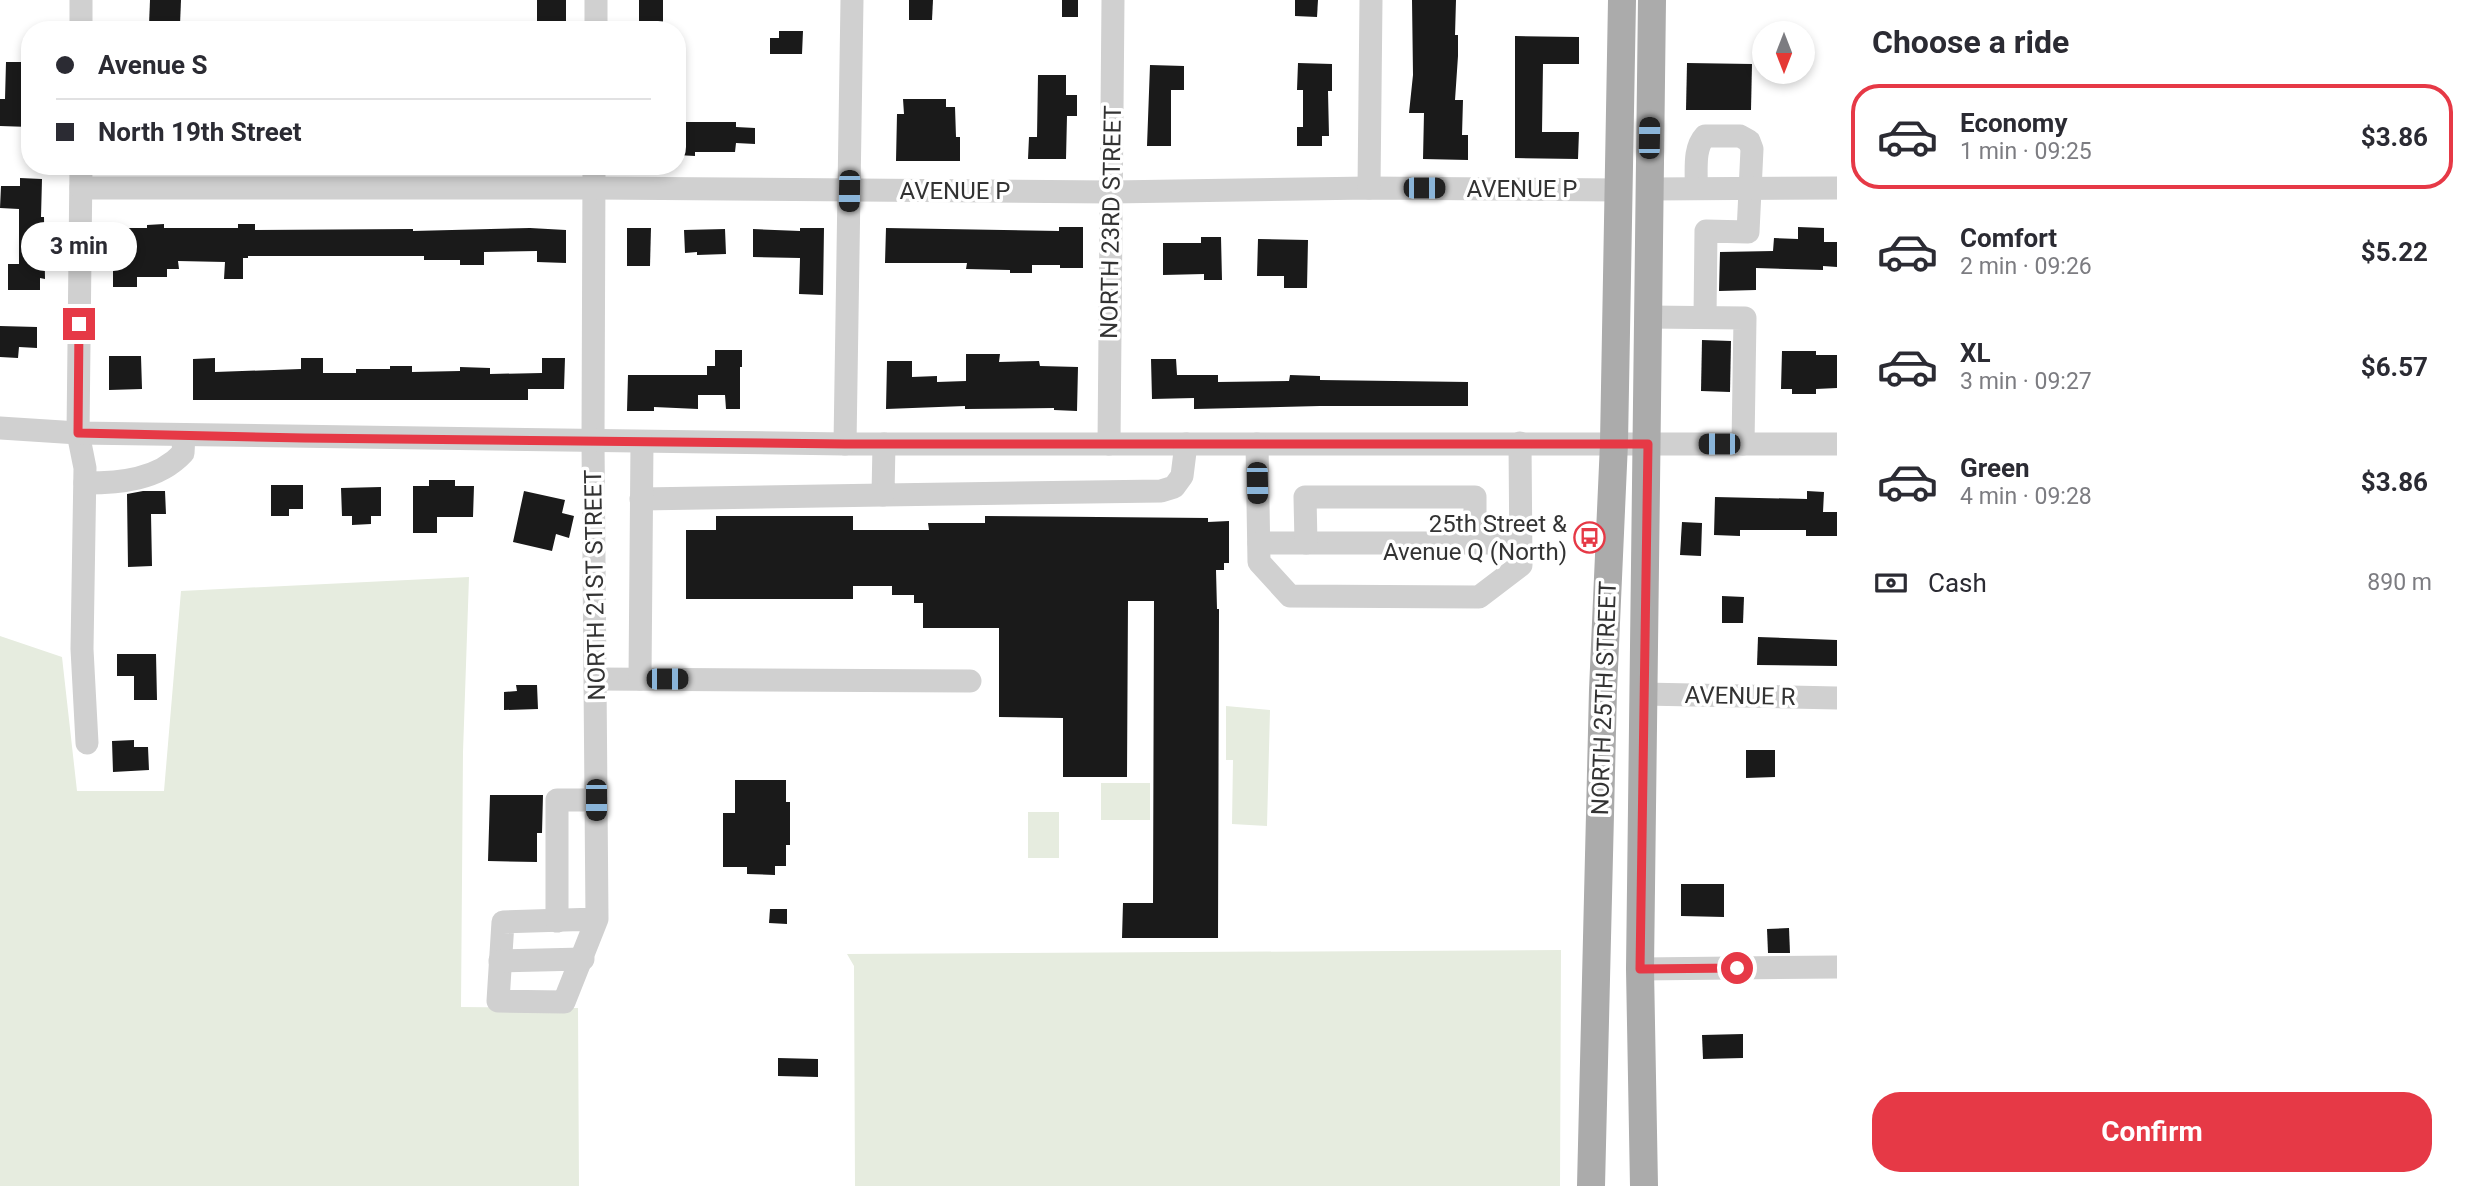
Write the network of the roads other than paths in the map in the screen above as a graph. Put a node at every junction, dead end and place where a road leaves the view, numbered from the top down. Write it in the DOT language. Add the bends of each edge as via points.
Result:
graph roads {
  1 [pos="81,0"];
  2 [pos="596,0"];
  3 [pos="852,0"];
  4 [pos="1113,0"];
  5 [pos="1371,0"];
  6 [pos="1622,0"];
  7 [pos="1637,0"];
  8 [pos="1652,0"];
  9 [pos="81,21"];
  10 [pos="596,21"];
  11 [pos="1649,138"];
  12 [pos="81,177"];
  13 [pos="594,177"];
  14 [pos="1369,188"];
  15 [pos="1696,188"];
  16 [pos="1750,188"];
  17 [pos="1837,188"];
  18 [pos="1648,189"];
  19 [pos="1619,190"];
  20 [pos="849,191"];
  21 [pos="1111,191"];
  22 [pos="1648,317"];
  23 [pos="1705,317"];
  24 [pos="0,428"];
  25 [pos="78,433"];
  26 [pos="184,435"];
  27 [pos="593,441"];
  28 [pos="642,442"];
  29 [pos="1520,443"];
  30 [pos="1614,443"];
  31 [pos="845,444"];
  32 [pos="884,444"];
  33 [pos="1109,444"];
  34 [pos="1186,444"];
  35 [pos="1257,444"];
  36 [pos="1648,444"];
  37 [pos="1743,444"];
  38 [pos="1837,444"];
  39 [pos="85,483"];
  40 [pos="883,495"];
  41 [pos="641,499"];
  42 [pos="1259,543"];
  43 [pos="1306,543"];
  44 [pos="1475,543"];
  45 [pos="1520,543"];
  46 [pos="596,679"];
  47 [pos="640,679"];
  48 [pos="970,681"];
  49 [pos="1643,694"];
  50 [pos="1837,698"];
  51 [pos="87,743"];
  52 [pos="596,800"];
  53 [pos="597,919"];
  54 [pos="557,921"];
  55 [pos="583,959"];
  56 [pos="500,961"];
  57 [pos="1837,968"];
  58 [pos="1640,969"];
  59 [pos="1592,1148"];
  60 [pos="1591,1186"];
  61 [pos="1612,1186"];
  62 [pos="1644,1186"];
  1 -- 9 [label="street"];
  2 -- 10 [label="street"];
  3 -- 20 [label="street"];
  4 -- 21 [label="street, NORTH 23RD STREET"];
  5 -- 14 [label="street"];
  6 -- 19 [label="main road, NORTH 25TH STREET"];
  7 -- 11 [label="main road" via="1636,113"];
  8 -- 11 [label="main road, NORTH 25TH STREET"];
  11 -- 18 [label="main road, NORTH 25TH STREET"];
  12 -- 13 [label="street, AVENUE P"];
  12 -- 25 [label="street"];
  13 -- 20 [label="street, AVENUE P"];
  13 -- 27 [label="street, NORTH 21ST STREET"];
  14 -- 19 [label="street, AVENUE P"];
  14 -- 21 [label="street, AVENUE P"];
  15 -- 16 [label="street"];
  15 -- 16 [label="street" via="1700,141 1705,136 1740,136 1752,149"];
  15 -- 18 [label="street"];
  16 -- 17 [label="street"];
  16 -- 23 [label="street" via="1748,232 1706,231"];
  18 -- 22 [label="main road, NORTH 25TH STREET"];
  19 -- 30 [label="main road, NORTH 25TH STREET"];
  20 -- 21 [label="street, AVENUE P"];
  20 -- 31 [label="street"];
  21 -- 33 [label="street, NORTH 23RD STREET"];
  22 -- 23 [label="street"];
  22 -- 36 [label="main road, NORTH 25TH STREET"];
  23 -- 37 [label="street" via="1745,318"];
  24 -- 25 [label="street"];
  25 -- 26 [label="street"];
  25 -- 39 [label="street"];
  26 -- 27 [label="street"];
  26 -- 39 [label="street" via="183,453 171,466 141,477"];
  27 -- 28 [label="street"];
  27 -- 46 [label="street, NORTH 21ST STREET"];
  28 -- 31 [label="street"];
  28 -- 41 [label="street"];
  29 -- 30 [label="street"];
  29 -- 35 [label="street"];
  29 -- 45 [label="street"];
  30 -- 36 [label="street"];
  30 -- 59 [label="main road, NORTH 25TH STREET"];
  31 -- 32 [label="street"];
  32 -- 33 [label="street"];
  32 -- 40 [label="street"];
  33 -- 34 [label="street"];
  34 -- 35 [label="street"];
  34 -- 40 [label="street" via="1182,476 1174,488 1161,491"];
  35 -- 42 [label="street"];
  36 -- 37 [label="street"];
  36 -- 49 [label="main road, NORTH 25TH STREET"];
  37 -- 38 [label="street"];
  39 -- 51 [label="street" via="82,649"];
  40 -- 41 [label="street"];
  41 -- 47 [label="street"];
  42 -- 43 [label="street"];
  42 -- 45 [label="street" via="1259,562 1290,596 1479,597 1521,565"];
  43 -- 44 [label="street"];
  43 -- 44 [label="street" via="1305,497 1475,497"];
  44 -- 45 [label="street"];
  46 -- 47 [label="street"];
  46 -- 52 [label="street, NORTH 21ST STREET"];
  47 -- 48 [label="street"];
  49 -- 50 [label="street, AVENUE R"];
  49 -- 58 [label="main road, NORTH 25TH STREET"];
  52 -- 53 [label="street, NORTH 21ST STREET"];
  52 -- 54 [label="street" via="557,800"];
  53 -- 54 [label="street"];
  53 -- 55 [label="street, NORTH 21ST STREET"];
  54 -- 56 [label="street" via="503,922"];
  55 -- 56 [label="street"];
  55 -- 56 [label="street, NORTH 21ST STREET" via="564,1002 498,1001"];
  57 -- 58 [label="street"];
  58 -- 62 [label="main road, NORTH 25TH STREET"];
  59 -- 60 [label="main road, NORTH 25TH STREET"];
  59 -- 61 [label="main road"];
}
